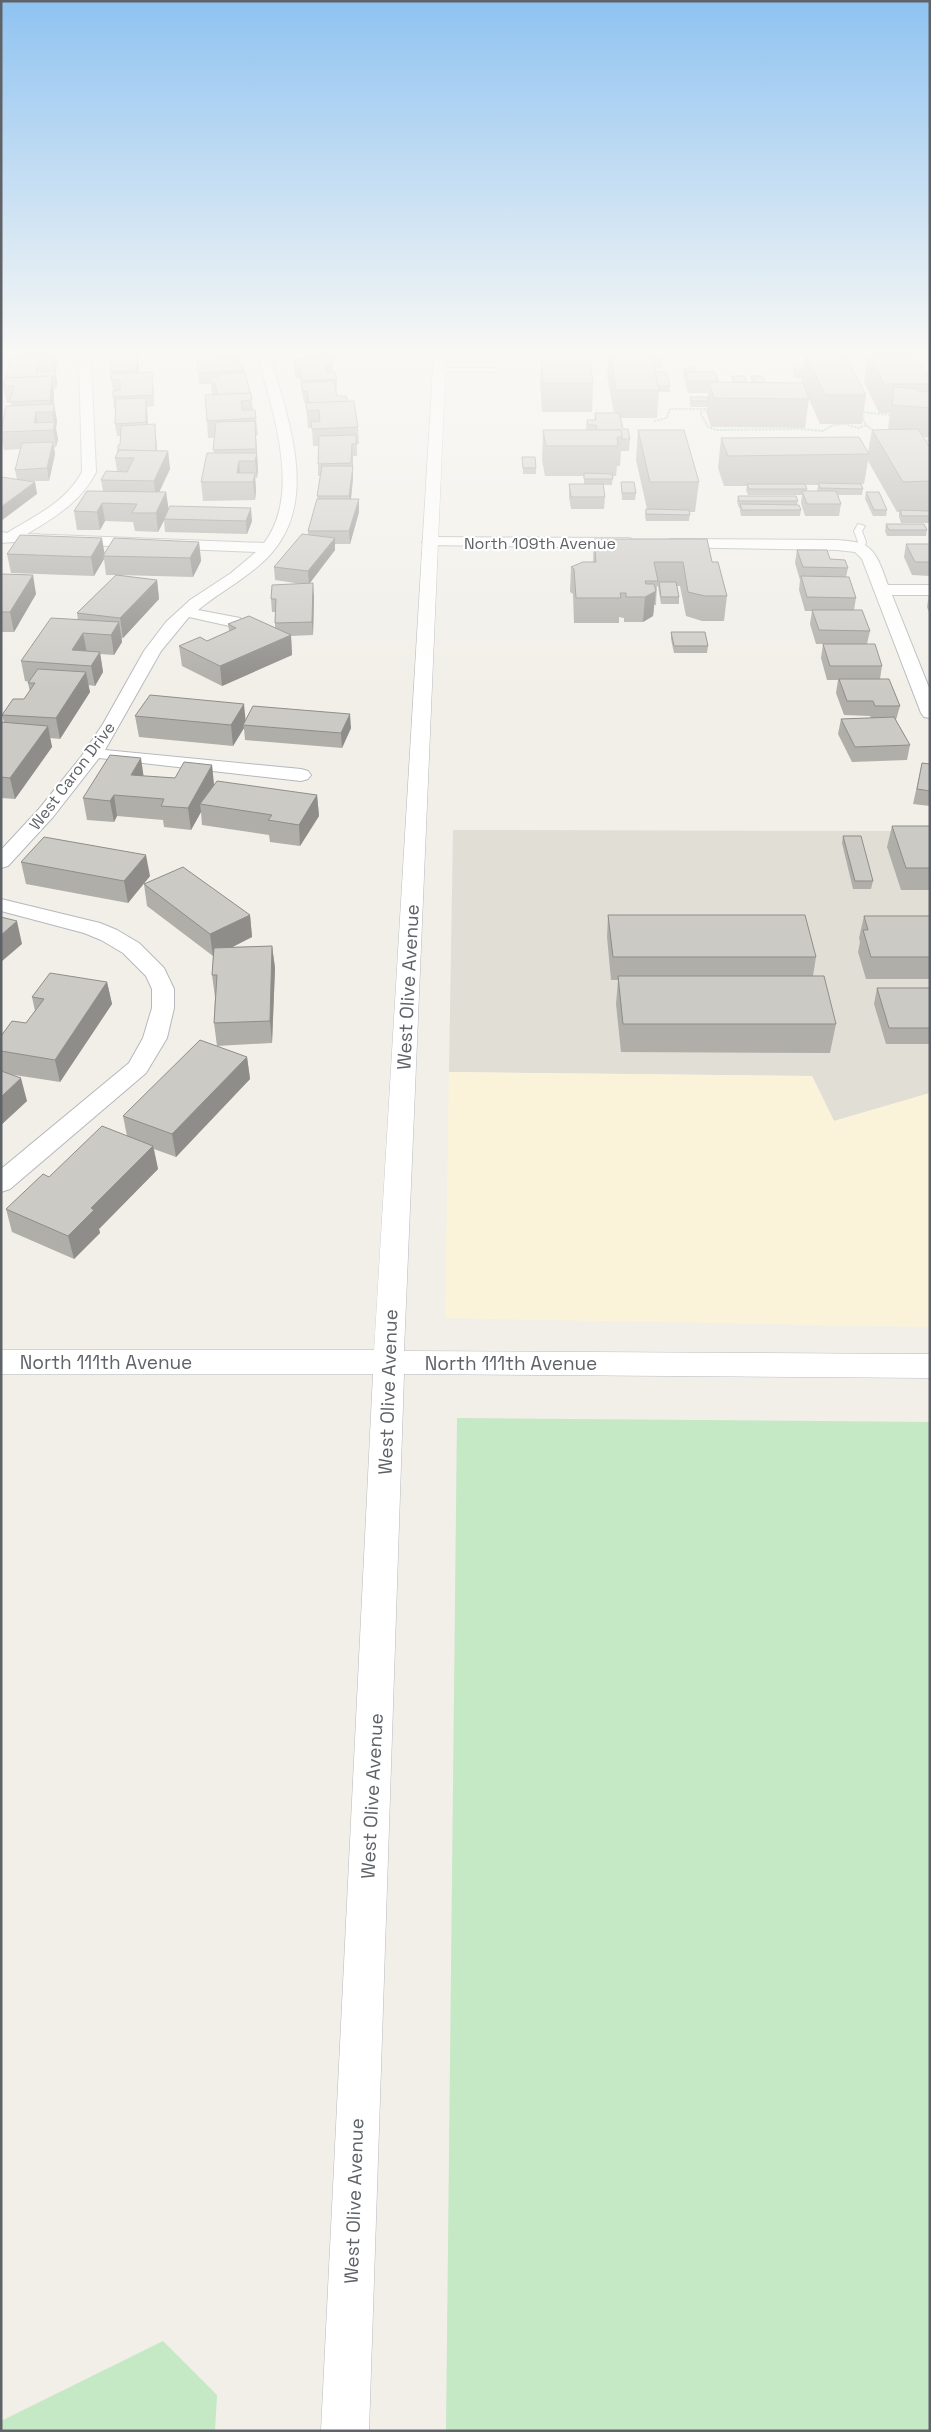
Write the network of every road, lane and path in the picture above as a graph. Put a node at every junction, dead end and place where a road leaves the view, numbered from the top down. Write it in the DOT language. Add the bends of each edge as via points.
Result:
graph roads {
  1 [pos="89,466"];
  2 [pos="289,466"];
  3 [pos="434,466"];
  4 [pos="861,526"];
  5 [pos="4,539"];
  6 [pos="430,542"];
  7 [pos="267,548"];
  8 [pos="860,548"];
  9 [pos="882,590"];
  10 [pos="930,590"];
  11 [pos="186,612"];
  12 [pos="234,622"];
  13 [pos="930,713"];
  14 [pos="92,754"];
  15 [pos="301,775"];
  16 [pos="1,862"];
  17 [pos="1,905"];
  18 [pos="1,1183"];
  19 [pos="1,1362"];
  20 [pos="389,1362"];
  21 [pos="930,1366"];
  22 [pos="345,2431"];
  1 -- 5 [label="street" via="87,477 73,495"];
  2 -- 7 [label="street, West Caron Drive" via="288,492 280,530"];
  3 -- 6 [label="main road, West Olive Avenue"];
  4 -- 8 [label="lane" via="858,532 862,542"];
  5 -- 7 [label="street"];
  6 -- 8 [label="street, North 109th Avenue" via="838,545"];
  6 -- 20 [label="main road, West Olive Avenue"];
  7 -- 11 [label="street, West Caron Drive" via="254,562"];
  8 -- 9 [label="street" via="869,558"];
  9 -- 10 [label="street"];
  9 -- 13 [label="street"];
  11 -- 12 [label="street"];
  11 -- 14 [label="street, West Caron Drive" via="168,628 151,652"];
  14 -- 15 [label="street"];
  14 -- 16 [label="street, West Caron Drive" via="33,830"];
  17 -- 18 [label="street" via="109,935 131,948 156,973 163,989 163,1008 155,1038 138,1068"];
  19 -- 20 [label="main road, North 111th Avenue"];
  20 -- 21 [label="main road, North 111th Avenue"];
  20 -- 22 [label="main road, West Olive Avenue"];
}
